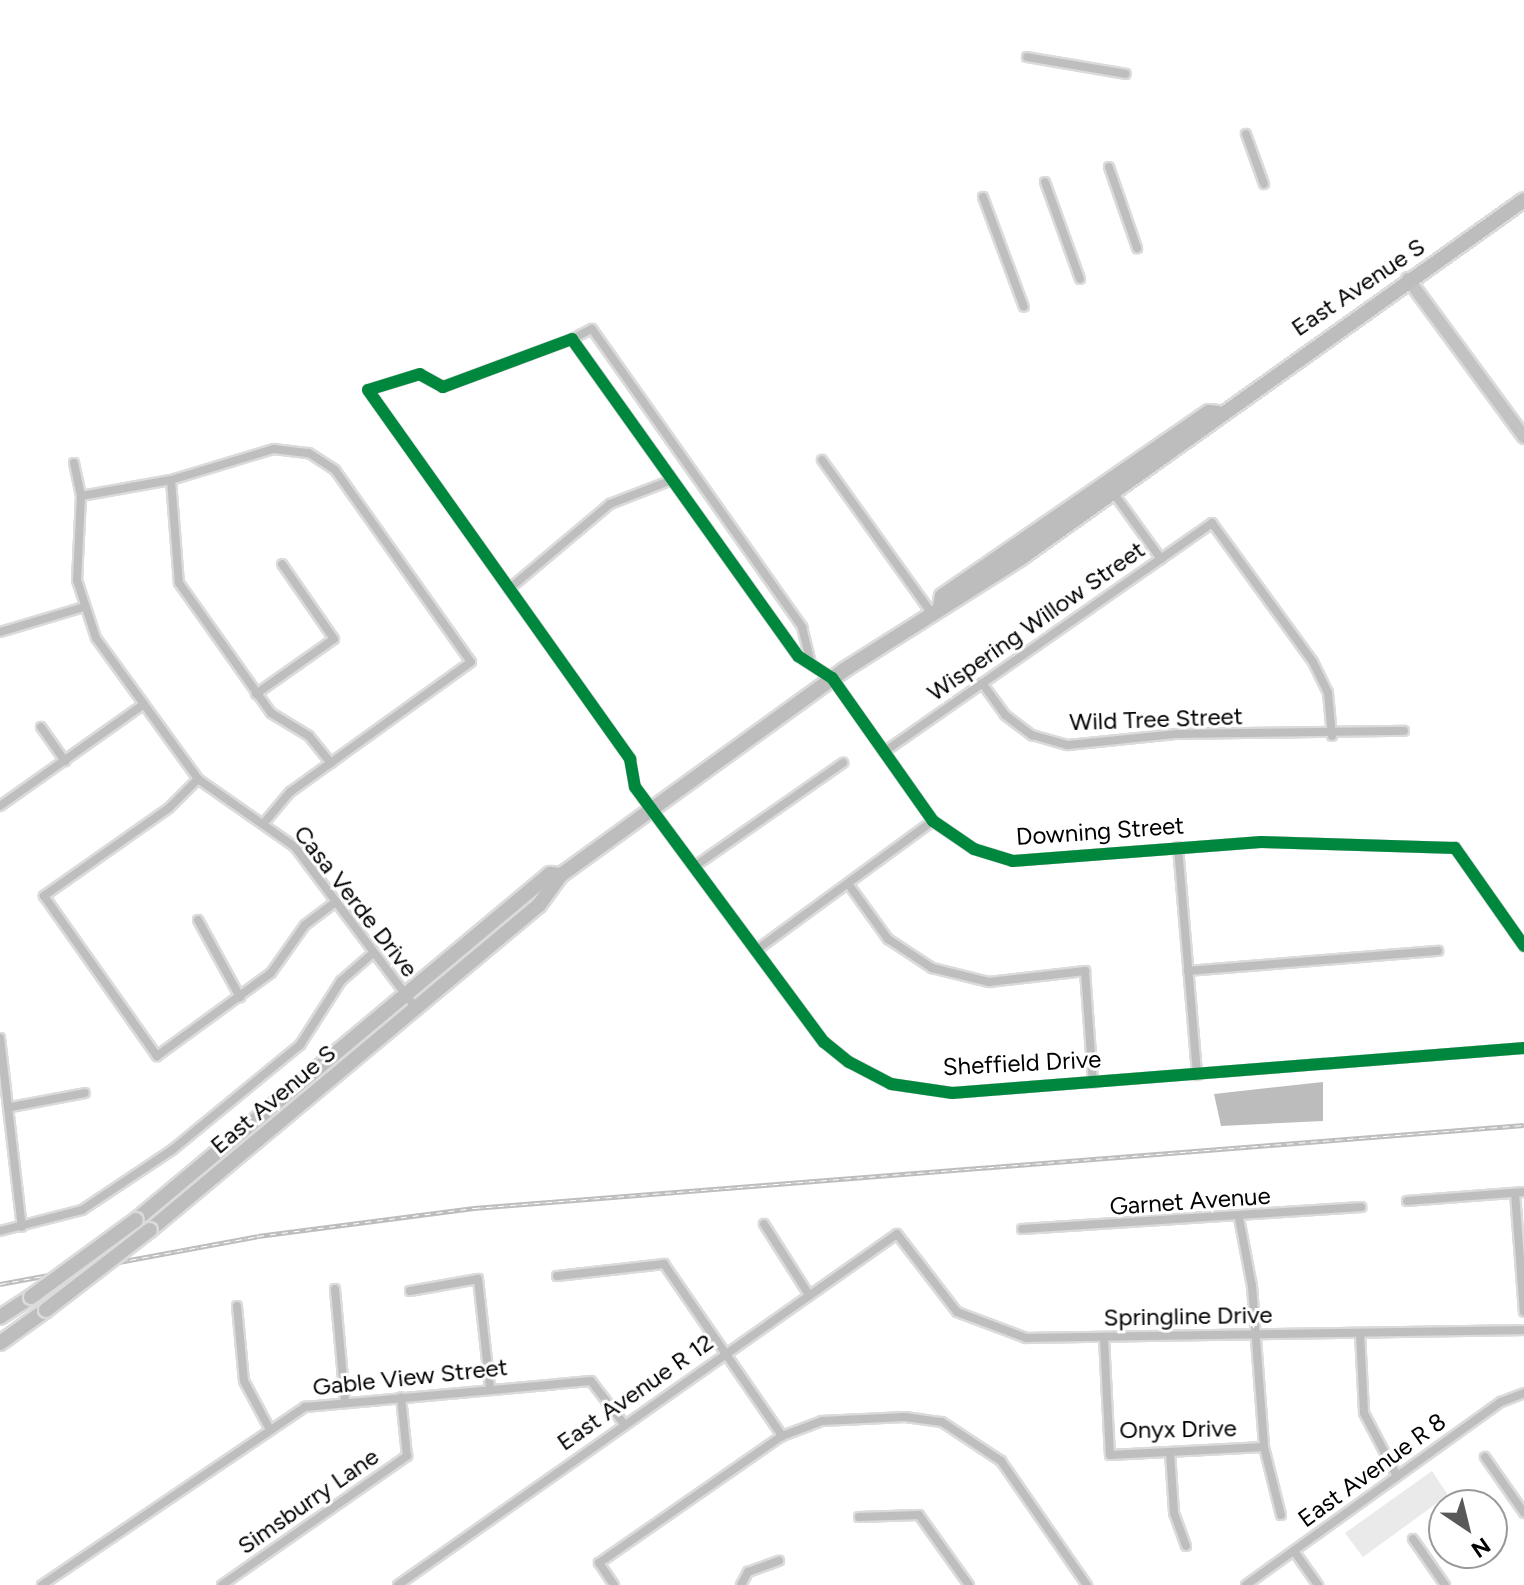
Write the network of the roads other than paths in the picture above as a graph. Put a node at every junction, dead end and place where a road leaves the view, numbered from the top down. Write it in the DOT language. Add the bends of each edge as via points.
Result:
graph roads {
  1 [pos="1027,57"];
  2 [pos="1126,74"];
  3 [pos="1246,134"];
  4 [pos="1109,167"];
  5 [pos="1045,182"];
  6 [pos="1264,184"];
  7 [pos="983,197"];
  8 [pos="1524,200"];
  9 [pos="1137,248"];
  10 [pos="1080,279"];
  11 [pos="1408,279"];
  12 [pos="1024,307"];
  13 [pos="572,339"];
  14 [pos="1218,413"];
  15 [pos="1524,437"];
  16 [pos="1157,448"];
  17 [pos="822,460"];
  18 [pos="74,463"];
  19 [pos="171,480"];
  20 [pos="672,480"];
  21 [pos="1113,494"];
  22 [pos="81,496"];
  23 [pos="1161,559"];
  24 [pos="282,564"];
  25 [pos="509,589"];
  26 [pos="84,607"];
  27 [pos="935,610"];
  28 [pos="0,632"];
  29 [pos="811,662"];
  30 [pos="832,678"];
  31 [pos="982,683"];
  32 [pos="256,694"];
  33 [pos="144,704"];
  34 [pos="41,727"];
  35 [pos="1404,731"];
  36 [pos="1332,736"];
  37 [pos="884,752"];
  38 [pos="65,761"];
  39 [pos="331,763"];
  40 [pos="843,763"];
  41 [pos="198,779"];
  42 [pos="0,806"];
  43 [pos="653,807"];
  44 [pos="266,821"];
  45 [pos="933,821"];
  46 [pos="1178,847"];
  47 [pos="698,864"];
  48 [pos="561,875"];
  49 [pos="849,885"];
  50 [pos="336,902"];
  51 [pos="198,920"];
  52 [pos="1524,946"];
  53 [pos="758,949"];
  54 [pos="1438,951"];
  55 [pos="372,954"];
  56 [pos="1188,971"];
  57 [pos="403,995"];
  58 [pos="240,997"];
  59 [pos="415,1007"];
  60 [pos="0,1038"];
  61 [pos="1524,1048"];
  62 [pos="1197,1075"];
  63 [pos="1093,1083"];
  64 [pos="85,1093"];
  65 [pos="11,1107"];
  66 [pos="1519,1192"];
  67 [pos="1407,1201"];
  68 [pos="1361,1207"];
  69 [pos="1239,1218"];
  70 [pos="764,1224"];
  71 [pos="22,1227"];
  72 [pos="1022,1229"];
  73 [pos="0,1231"];
  74 [pos="897,1234"];
  75 [pos="557,1276"];
  76 [pos="335,1289"];
  77 [pos="410,1291"];
  78 [pos="809,1295"];
  79 [pos="237,1306"];
  80 [pos="1524,1312"];
  81 [pos="0,1317"];
  82 [pos="1524,1330"];
  83 [pos="1360,1333"];
  84 [pos="1256,1335"];
  85 [pos="1104,1338"];
  86 [pos="0,1343"];
  87 [pos="726,1352"];
  88 [pos="490,1388"];
  89 [pos="1524,1393"];
  90 [pos="401,1397"];
  91 [pos="345,1401"];
  92 [pos="624,1424"];
  93 [pos="268,1426"];
  94 [pos="782,1436"];
  95 [pos="1264,1447"];
  96 [pos="1170,1452"];
  97 [pos="1485,1457"];
  98 [pos="1397,1476"];
  99 [pos="1524,1513"];
  100 [pos="1281,1515"];
  101 [pos="859,1517"];
  102 [pos="1413,1539"];
  103 [pos="1186,1546"];
  104 [pos="1294,1551"];
  105 [pos="779,1561"];
  106 [pos="42,1585"];
  107 [pos="222,1585"];
  108 [pos="398,1585"];
  109 [pos="614,1585"];
  110 [pos="741,1585"];
  111 [pos="969,1585"];
  112 [pos="1087,1585"];
  113 [pos="1246,1585"];
  114 [pos="1318,1585"];
  115 [pos="1445,1585"];
  1 -- 2 [label="street"];
  3 -- 6 [label="street"];
  4 -- 9 [label="street"];
  5 -- 10 [label="street"];
  7 -- 12 [label="street"];
  8 -- 11 [label="main road, East Avenue S"];
  11 -- 14 [label="main road, East Avenue S"];
  11 -- 15 [label="main road"];
  13 -- 20 [label="street, Downing Street"];
  13 -- 25 [label="street, Sheffield Drive" via="443,387 420,374 368,390"];
  13 -- 29 [label="street" via="592,329 802,627"];
  14 -- 16 [label="main road, East Avenue S"];
  14 -- 21 [label="main road, East Avenue S"];
  16 -- 21 [label="street"];
  16 -- 27 [label="main road, East Avenue S" via="942,596"];
  17 -- 27 [label="street"];
  18 -- 22 [label="street, Casa Verde Drive"];
  19 -- 22 [label="street"];
  19 -- 32 [label="street" via="179,583"];
  19 -- 39 [label="street" via="274,449 309,453 335,470 471,662"];
  20 -- 25 [label="street" via="610,504"];
  20 -- 29 [label="street, Downing Street" via="798,656"];
  21 -- 23 [label="street"];
  21 -- 27 [label="main road, East Avenue S"];
  22 -- 26 [label="street, Casa Verde Drive" via="77,580"];
  23 -- 31 [label="street, Wispering Willow Street"];
  23 -- 36 [label="street, Wispering Willow Street" via="1212,523 1313,662 1328,693"];
  24 -- 32 [label="street" via="334,639"];
  25 -- 43 [label="street, Sheffield Drive" via="630,759 635,787"];
  26 -- 28 [label="street"];
  26 -- 33 [label="street, Casa Verde Drive" via="96,638"];
  27 -- 30 [label="main road, East Avenue S"];
  29 -- 30 [label="street, Downing Street"];
  30 -- 37 [label="street, Downing Street"];
  30 -- 43 [label="main road, East Avenue S"];
  31 -- 36 [label="street, Wild Tree Street" via="1005,715 1032,735 1068,745 1177,734"];
  31 -- 37 [label="street, Wispering Willow Street"];
  32 -- 39 [label="street"];
  33 -- 38 [label="street"];
  33 -- 41 [label="street, Casa Verde Drive"];
  34 -- 38 [label="street"];
  35 -- 36 [label="street, Wild Tree Street"];
  37 -- 45 [label="street, Downing Street"];
  38 -- 42 [label="street"];
  39 -- 44 [label="street"];
  40 -- 47 [label="street"];
  41 -- 44 [label="street, Casa Verde Drive"];
  41 -- 58 [label="street" via="169,808 44,896 157,1056"];
  43 -- 47 [label="street, Sheffield Drive"];
  43 -- 48 [label="main road, East Avenue S"];
  44 -- 50 [label="street, Casa Verde Drive"];
  45 -- 46 [label="street, Downing Street" via="974,849 1013,861"];
  45 -- 49 [label="street"];
  46 -- 52 [label="street, Downing Street" via="1455,848"];
  46 -- 56 [label="street"];
  47 -- 53 [label="street, Sheffield Drive"];
  48 -- 57 [label="main road, East Avenue S" via="550,874"];
  48 -- 59 [label="main road, East Avenue S" via="556,890"];
  49 -- 53 [label="street"];
  49 -- 63 [label="street" via="888,939 932,968 989,982 1085,971"];
  50 -- 55 [label="street, Casa Verde Drive"];
  50 -- 58 [label="street"];
  51 -- 58 [label="street"];
  53 -- 63 [label="street, Sheffield Drive" via="824,1042 891,1084 952,1093"];
  54 -- 56 [label="street"];
  55 -- 57 [label="street, Casa Verde Drive"];
  55 -- 71 [label="street" via="341,981 300,1045 206,1123 82,1210"];
  56 -- 62 [label="street"];
  57 -- 59 [label="street, Casa Verde Drive"];
  57 -- 81 [label="main road, East Avenue S, bridge" via="136,1220"];
  59 -- 86 [label="main road, East Avenue S, bridge" via="150,1230"];
  60 -- 65 [label="street"];
  61 -- 62 [label="street, Sheffield Drive"];
  62 -- 63 [label="street, Sheffield Drive"];
  64 -- 65 [label="street"];
  65 -- 71 [label="street"];
  66 -- 67 [label="street"];
  66 -- 80 [label="street"];
  68 -- 69 [label="street, Garnet Avenue"];
  69 -- 72 [label="street, Garnet Avenue"];
  69 -- 84 [label="street"];
  70 -- 78 [label="street"];
  71 -- 73 [label="street"];
  74 -- 78 [label="street, East Avenue R 12"];
  74 -- 85 [label="street, Springline Drive" via="957,1312 983,1326 1026,1338"];
  75 -- 87 [label="street" via="664,1264"];
  76 -- 91 [label="street"];
  77 -- 88 [label="street" via="478,1279"];
  78 -- 87 [label="street, East Avenue R 12"];
  79 -- 93 [label="street" via="244,1381"];
  82 -- 83 [label="street, Springline Drive"];
  83 -- 84 [label="street, Springline Drive"];
  83 -- 98 [label="street" via="1364,1413"];
  84 -- 85 [label="street, Springline Drive"];
  84 -- 95 [label="street"];
  85 -- 96 [label="street, Onyx Drive" via="1110,1455"];
  87 -- 92 [label="street, East Avenue R 12"];
  87 -- 94 [label="street"];
  88 -- 90 [label="street, Gable View Street"];
  88 -- 92 [label="street, Gable View Street" via="591,1381"];
  89 -- 98 [label="street, East Avenue R 8"];
  90 -- 91 [label="street, Gable View Street"];
  90 -- 107 [label="street, Simsburry Lane" via="407,1456"];
  91 -- 93 [label="street, Gable View Street" via="305,1407"];
  92 -- 108 [label="street, East Avenue R 12"];
  93 -- 106 [label="street, Gable View Street"];
  94 -- 109 [label="street" via="599,1563"];
  94 -- 112 [label="street" via="822,1421 942,1422 1001,1461"];
  95 -- 96 [label="street, Onyx Drive"];
  95 -- 100 [label="street"];
  96 -- 103 [label="street" via="1174,1513"];
  97 -- 99 [label="street"];
  98 -- 104 [label="street, East Avenue R 8"];
  101 -- 111 [label="street" via="919,1515"];
  102 -- 115 [label="street"];
  104 -- 113 [label="street, East Avenue R 8"];
  104 -- 114 [label="street"];
  105 -- 110 [label="street" via="748,1572"];
}
